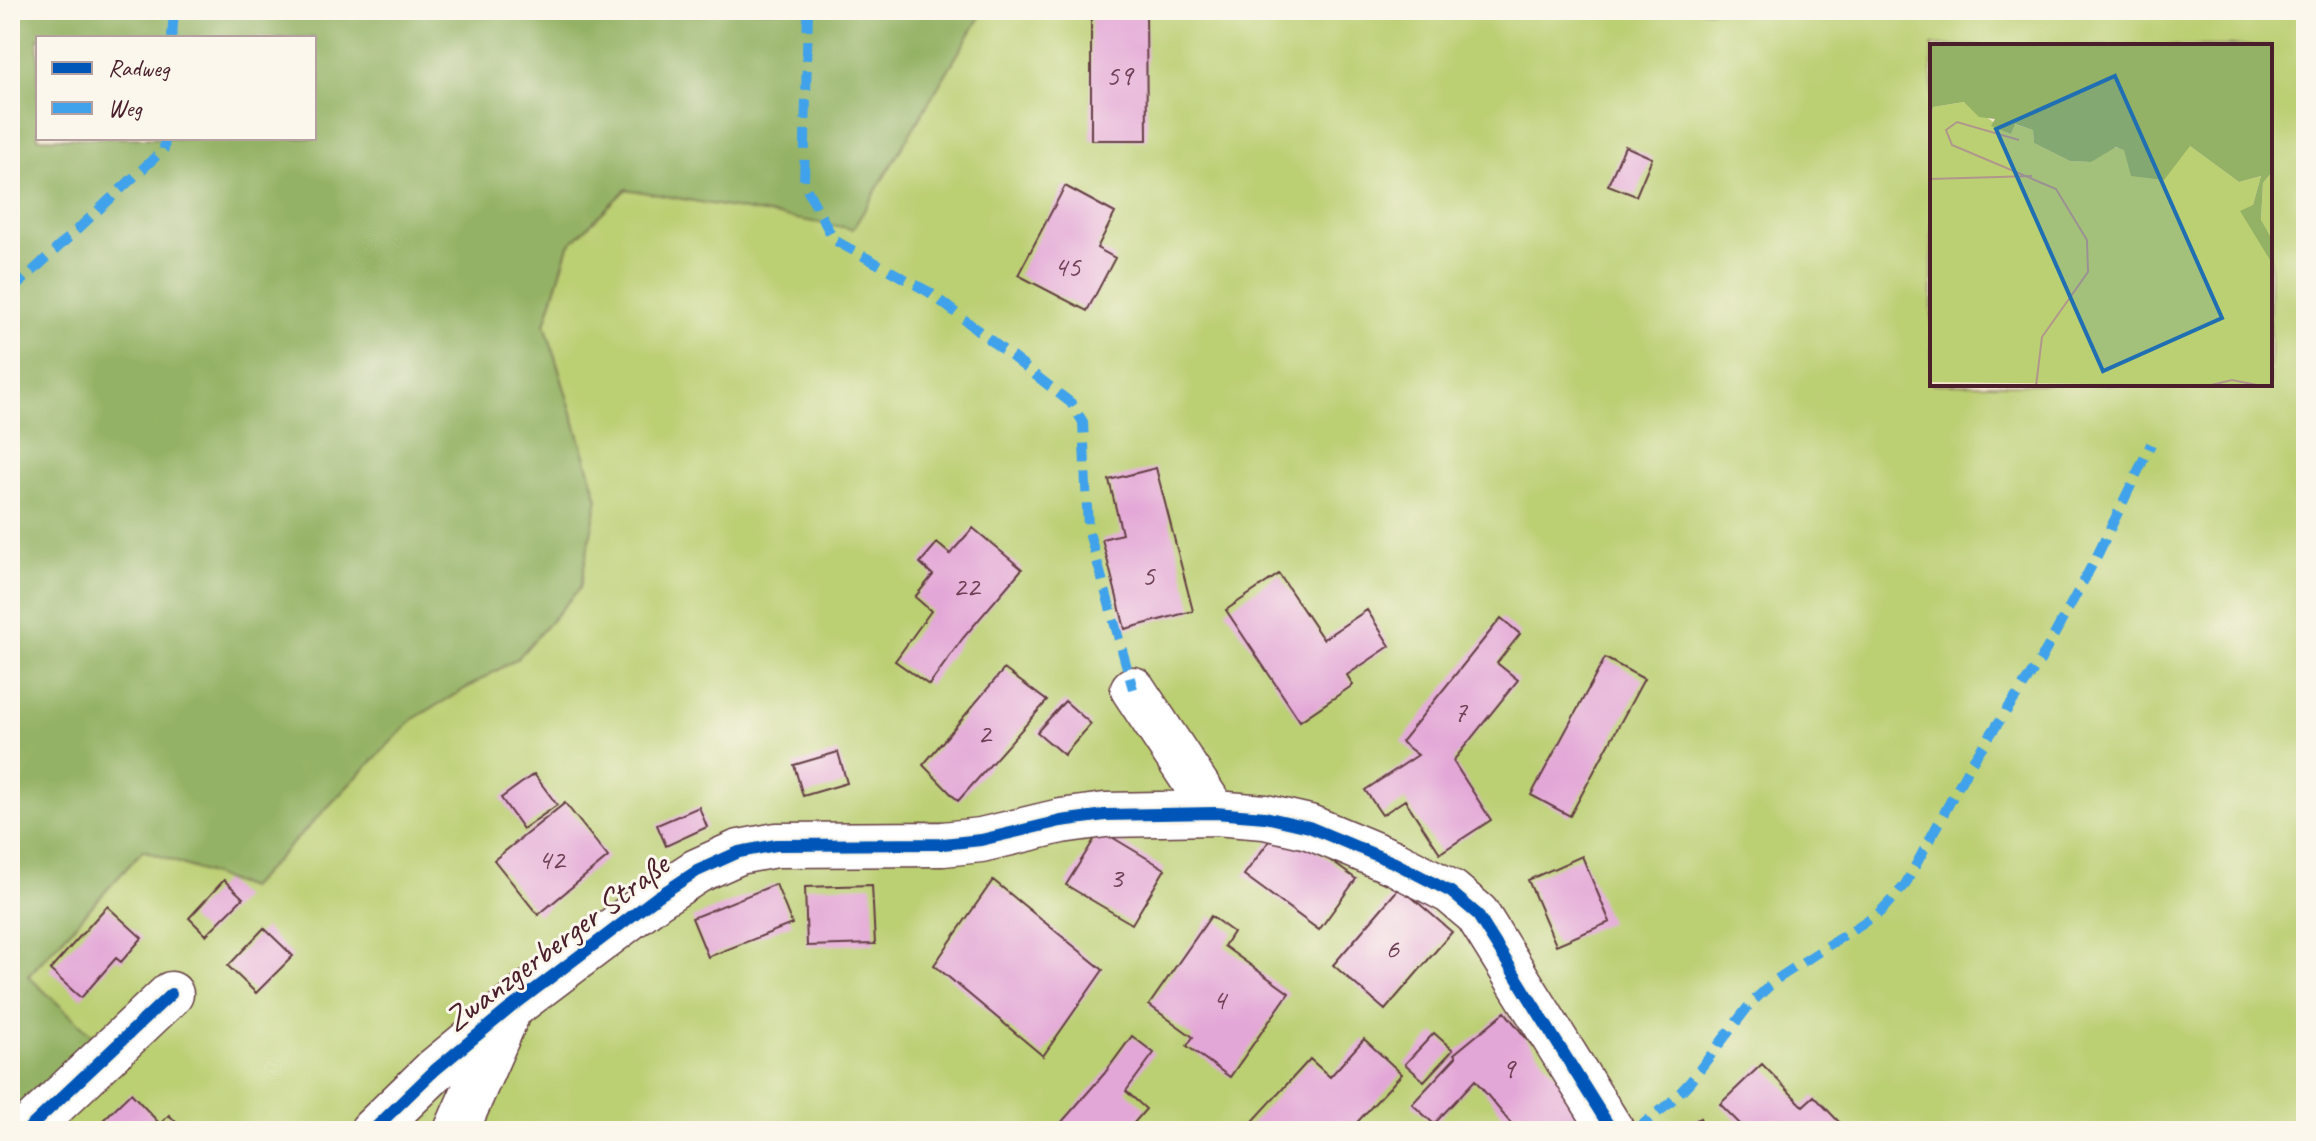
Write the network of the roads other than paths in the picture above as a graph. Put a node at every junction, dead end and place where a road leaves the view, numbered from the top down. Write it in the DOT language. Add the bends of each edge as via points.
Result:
graph roads {
  1 [pos="1133,689"];
  2 [pos="1215,813"];
  3 [pos="171,994"];
  4 [pos="509,1009"];
  5 [pos="26,1131"];
  6 [pos="372,1131"];
  7 [pos="456,1131"];
  8 [pos="1612,1131"];
  1 -- 2 [label="street"];
  2 -- 4 [label="street, Zwanzgerberger Straße" via="1105,815 943,844 776,845 739,852 657,897"];
  2 -- 8 [label="street, Zwanzgerberger Straße" via="1309,827 1451,892 1477,914"];
  3 -- 5 [label="street"];
  4 -- 6 [label="street, Zwanzgerberger Straße"];
  4 -- 7 [label="street, Zwanzgerberger Straße"];
}
